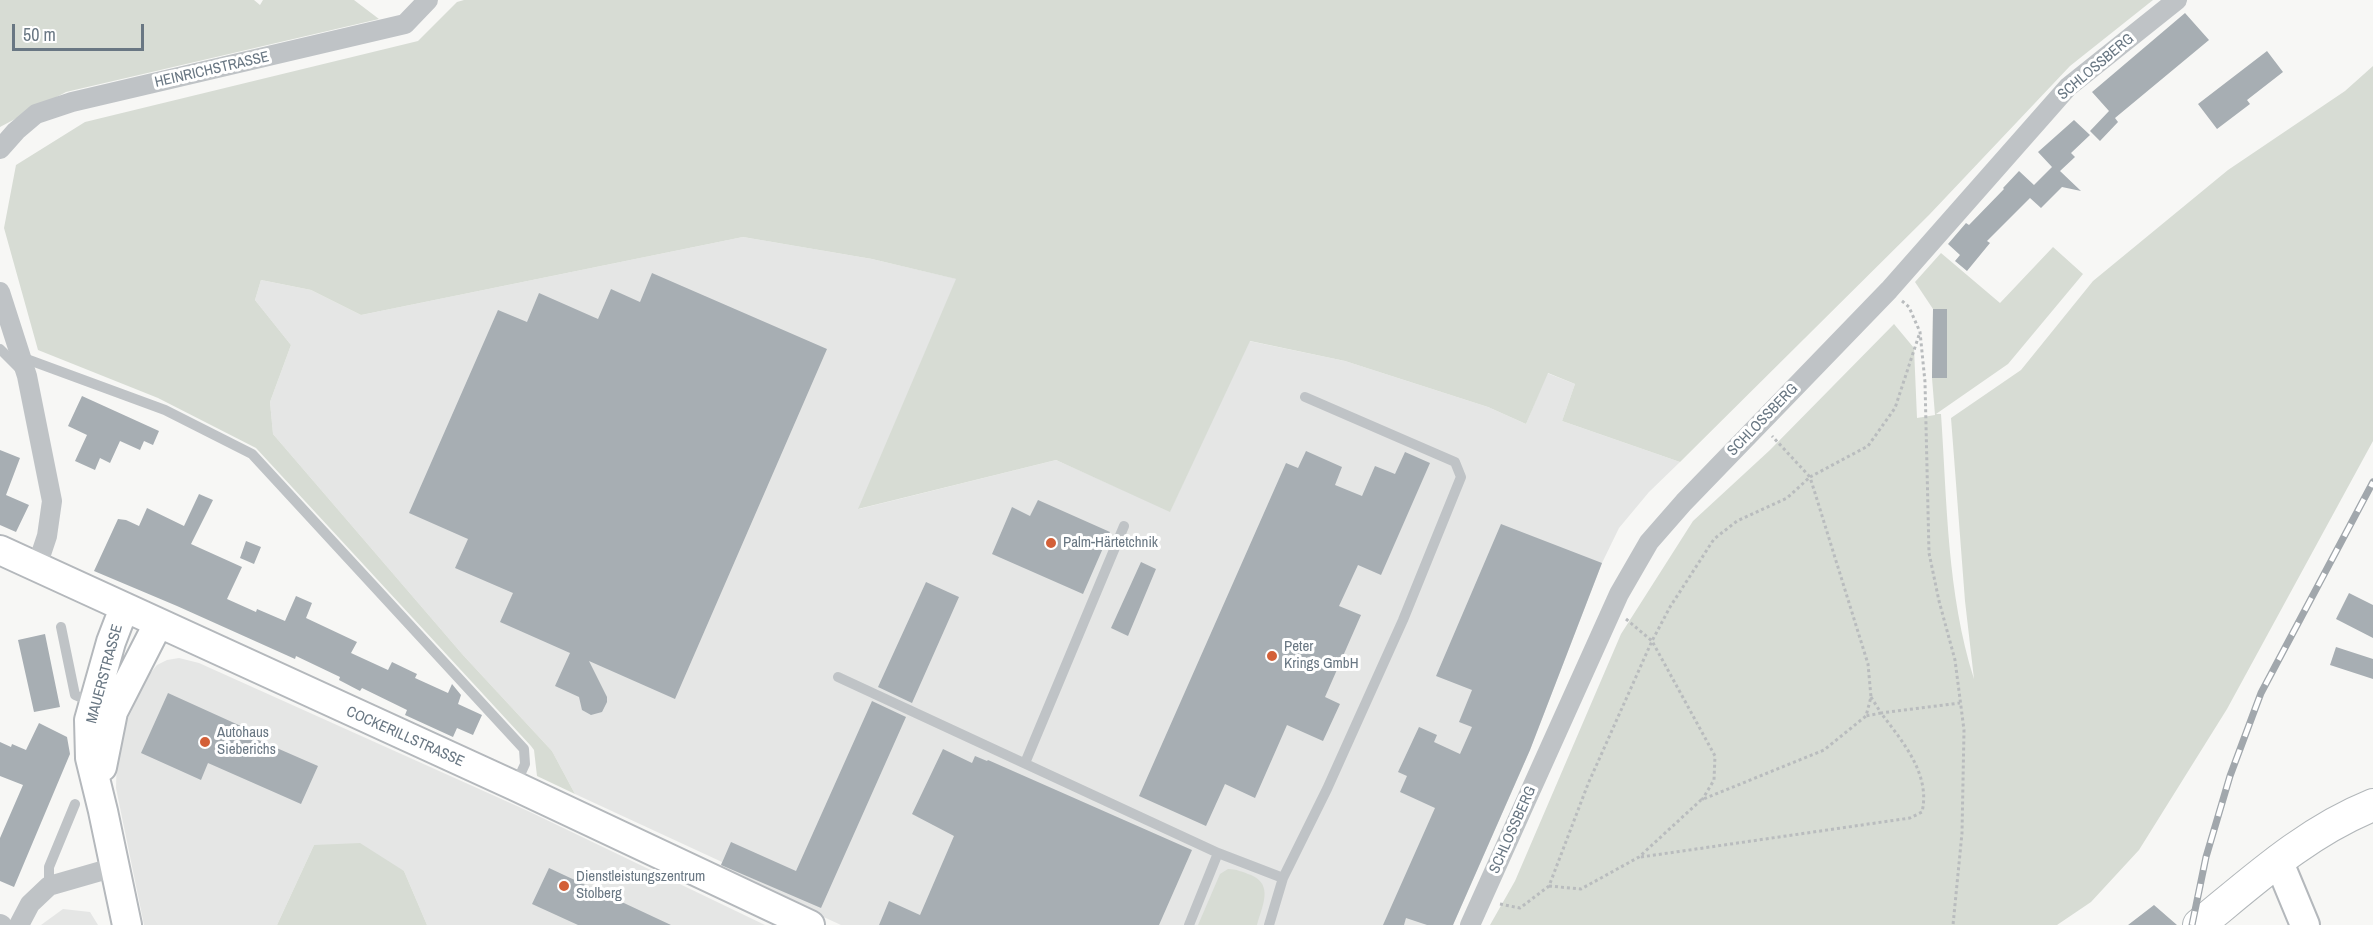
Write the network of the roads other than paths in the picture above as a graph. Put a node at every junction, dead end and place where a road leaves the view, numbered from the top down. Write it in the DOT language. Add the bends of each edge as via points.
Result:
graph roads {
  1 [pos="429,0"];
  2 [pos="2176,0"];
  3 [pos="0,149"];
  4 [pos="0,292"];
  5 [pos="0,349"];
  6 [pos="24,367"];
  7 [pos="1305,397"];
  8 [pos="1124,525"];
  9 [pos="0,550"];
  10 [pos="37,566"];
  11 [pos="124,608"];
  12 [pos="158,624"];
  13 [pos="61,627"];
  14 [pos="838,677"];
  15 [pos="104,708"];
  16 [pos="1025,763"];
  17 [pos="515,786"];
  18 [pos="75,804"];
  19 [pos="2373,805"];
  20 [pos="1218,853"];
  21 [pos="2278,860"];
  22 [pos="115,867"];
  23 [pos="1283,878"];
  24 [pos="48,886"];
  25 [pos="19,925"];
  26 [pos="127,925"];
  27 [pos="810,925"];
  28 [pos="1189,925"];
  29 [pos="1269,925"];
  30 [pos="1470,925"];
  31 [pos="2199,925"];
  32 [pos="2305,925"];
  1 -- 3 [label="street, HEINRICHSTRASSE" via="405,24 72,102 36,114"];
  2 -- 30 [label="street, SCHLOSSBERG" via="2068,87 1889,290 1649,542 1614,608"];
  4 -- 6 [label="street"];
  5 -- 6 [label="lane"];
  6 -- 10 [label="street" via="52,501"];
  6 -- 17 [label="lane" via="165,410 252,454 524,750 525,764"];
  7 -- 23 [label="lane" via="1455,462 1461,477 1328,789"];
  8 -- 16 [label="lane"];
  9 -- 10 [label="main road, COCKERILLSTRASSE"];
  10 -- 11 [label="main road, COCKERILLSTRASSE"];
  11 -- 12 [label="main road, COCKERILLSTRASSE"];
  11 -- 15 [label="main road, MAUERSTRASSE" via="111,642"];
  12 -- 15 [label="main road, MAUERSTRASSE"];
  12 -- 17 [label="main road, COCKERILLSTRASSE"];
  13 -- 15 [label="lane" via="75,695"];
  14 -- 16 [label="lane"];
  15 -- 22 [label="main road, MAUERSTRASSE" via="103,811"];
  16 -- 20 [label="lane"];
  17 -- 27 [label="main road, COCKERILLSTRASSE" via="680,858"];
  18 -- 24 [label="lane" via="49,867"];
  19 -- 21 [label="main road"];
  20 -- 23 [label="lane"];
  20 -- 28 [label="lane"];
  21 -- 31 [label="main road"];
  21 -- 32 [label="main road"];
  22 -- 24 [label="street"];
  22 -- 26 [label="main road, MAUERSTRASSE"];
  23 -- 29 [label="lane"];
  24 -- 25 [label="street" via="30,904"];
}
